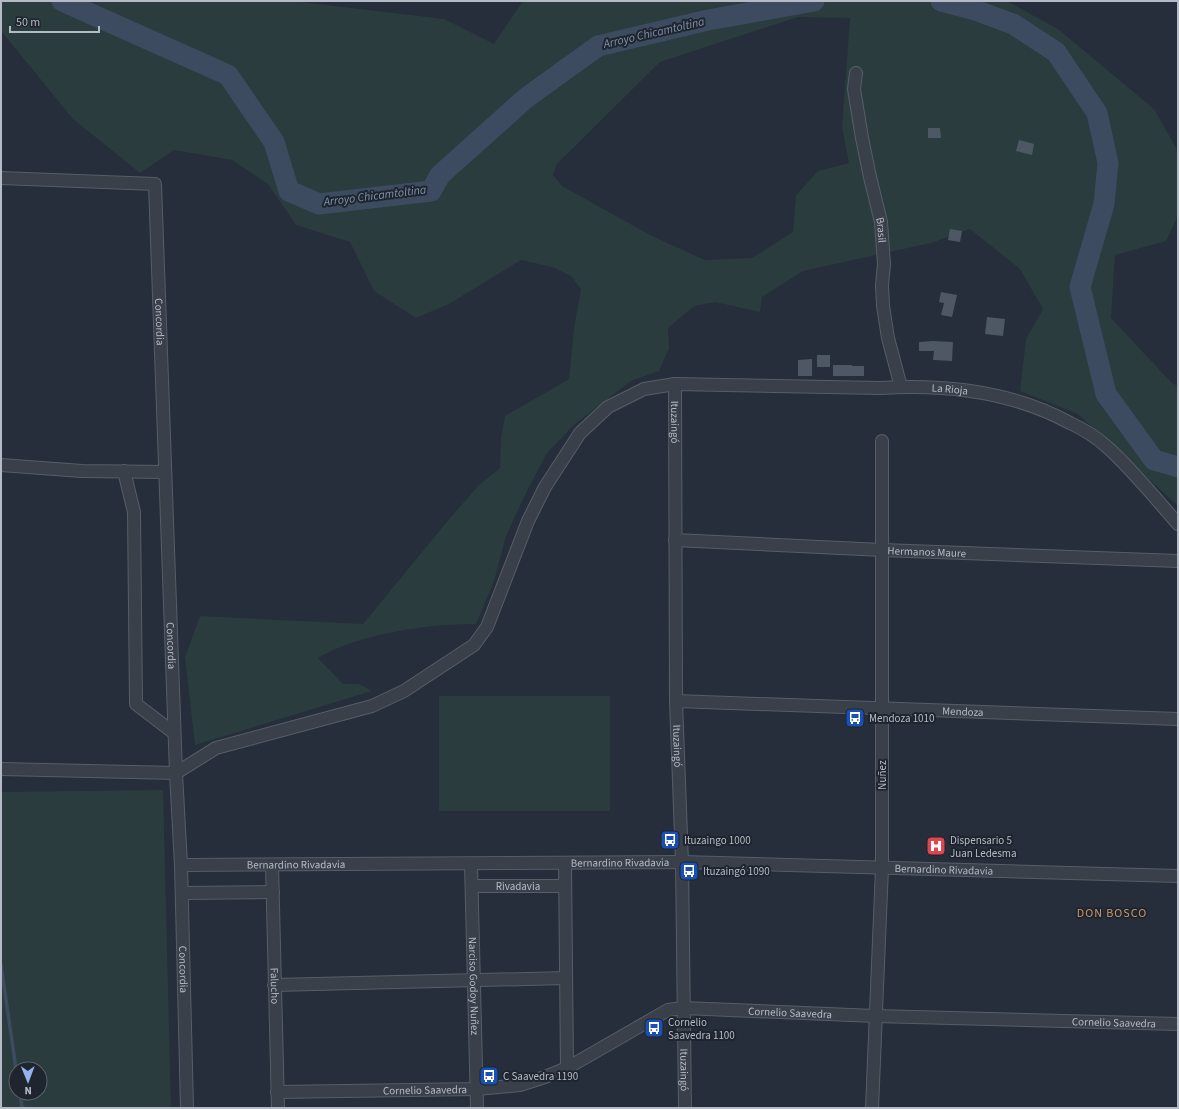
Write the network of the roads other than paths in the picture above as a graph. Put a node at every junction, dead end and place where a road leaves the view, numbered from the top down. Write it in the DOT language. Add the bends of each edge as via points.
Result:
graph roads {
  1 [pos="856,73"];
  2 [pos="1,178"];
  3 [pos="675,384"];
  4 [pos="901,387"];
  5 [pos="882,441"];
  6 [pos="1,464"];
  7 [pos="124,471"];
  8 [pos="165,472"];
  9 [pos="1178,524"];
  10 [pos="675,540"];
  11 [pos="882,550"];
  12 [pos="1178,561"];
  13 [pos="676,701"];
  14 [pos="883,708"];
  15 [pos="1178,719"];
  16 [pos="174,733"];
  17 [pos="1,769"];
  18 [pos="176,773"];
  19 [pos="682,862"];
  20 [pos="564,863"];
  21 [pos="472,864"];
  22 [pos="181,865"];
  23 [pos="272,865"];
  24 [pos="882,868"];
  25 [pos="1178,876"];
  26 [pos="472,886"];
  27 [pos="565,886"];
  28 [pos="273,892"];
  29 [pos="182,893"];
  30 [pos="566,978"];
  31 [pos="474,980"];
  32 [pos="274,985"];
  33 [pos="683,1008"];
  34 [pos="875,1016"];
  35 [pos="1178,1024"];
  36 [pos="567,1068"];
  37 [pos="477,1089"];
  38 [pos="277,1092"];
  39 [pos="187,1108"];
  40 [pos="278,1108"];
  41 [pos="477,1108"];
  42 [pos="685,1108"];
  43 [pos="872,1108"];
  1 -- 4 [label="street, Brasil" via="854,89 862,138 881,222 883,306 888,338"];
  2 -- 8 [label="street, Concordia" via="155,184"];
  3 -- 4 [label="street, La Rioja"];
  3 -- 10 [label="street, Ituzaingó"];
  3 -- 18 [label="street, La Rioja" via="644,389 608,407 580,434 544,487 487,627 474,645 404,691 372,706 216,748"];
  4 -- 9 [label="street, La Rioja" via="958,389 998,395 1051,412 1084,430 1106,446"];
  5 -- 11 [label="street, Nuñez"];
  6 -- 7 [label="street" via="82,471"];
  7 -- 8 [label="street"];
  7 -- 16 [label="street" via="134,512 136,704"];
  8 -- 16 [label="street, Concordia"];
  10 -- 11 [label="street, Hermanos Maure"];
  10 -- 13 [label="street, Ituzaingó"];
  11 -- 12 [label="street, Hermanos Maure"];
  11 -- 14 [label="street, Nuñez"];
  13 -- 14 [label="street, Mendoza"];
  13 -- 19 [label="street, Ituzaingó"];
  14 -- 15 [label="street, Mendoza"];
  14 -- 24 [label="street, Nuñez"];
  16 -- 18 [label="street, Concordia"];
  17 -- 18 [label="street"];
  18 -- 22 [label="street, Concordia"];
  19 -- 20 [label="street, Bernardino Rivadavia"];
  19 -- 24 [label="street, Bernardino Rivadavia"];
  19 -- 33 [label="street, Ituzaingó"];
  20 -- 21 [label="street, Bernardino Rivadavia"];
  20 -- 27 [label="street"];
  21 -- 23 [label="street, Bernardino Rivadavia"];
  21 -- 26 [label="street, Narciso Godoy Nuñez"];
  22 -- 23 [label="street, Bernardino Rivadavia"];
  22 -- 29 [label="street, Concordia"];
  23 -- 28 [label="street, Falucho"];
  24 -- 25 [label="street, Bernardino Rivadavia"];
  24 -- 34 [label="street, Nuñez"];
  26 -- 27 [label="street, Rivadavia"];
  26 -- 31 [label="street, Narciso Godoy Nuñez"];
  27 -- 30 [label="street"];
  28 -- 29 [label="street"];
  28 -- 32 [label="street, Falucho"];
  29 -- 39 [label="street, Concordia"];
  30 -- 31 [label="street"];
  30 -- 36 [label="street"];
  31 -- 32 [label="street"];
  31 -- 37 [label="street, Narciso Godoy Nuñez"];
  32 -- 38 [label="street, Falucho"];
  33 -- 34 [label="street, Cornelio Saavedra"];
  33 -- 36 [label="street, Cornelio Saavedra" via="668,1010"];
  33 -- 42 [label="street, Ituzaingó"];
  34 -- 35 [label="street, Cornelio Saavedra"];
  34 -- 43 [label="street, Nuñez"];
  36 -- 37 [label="street, Cornelio Saavedra" via="520,1085"];
  37 -- 38 [label="street, Cornelio Saavedra"];
  37 -- 41 [label="street, Narciso Godoy Nuñez"];
  38 -- 40 [label="street, Falucho"];
}
